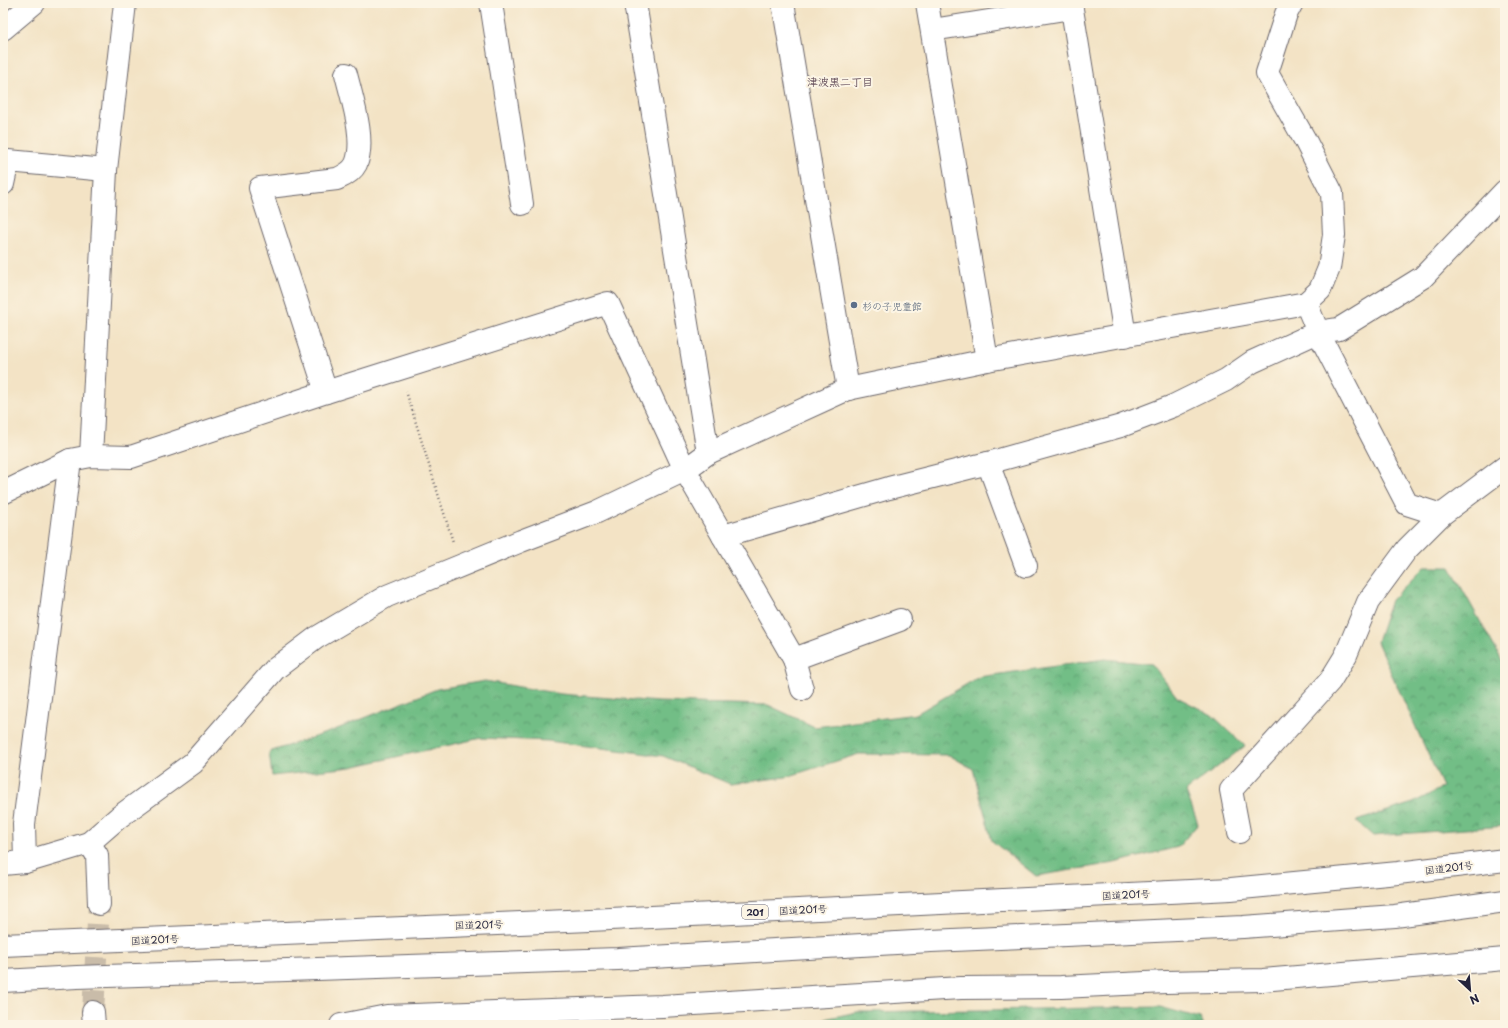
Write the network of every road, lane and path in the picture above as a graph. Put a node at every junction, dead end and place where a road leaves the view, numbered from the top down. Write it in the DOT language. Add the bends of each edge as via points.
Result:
graph roads {
  1 [pos="34,3"];
  2 [pos="126,3"];
  3 [pos="490,3"];
  4 [pos="635,3"];
  5 [pos="782,3"];
  6 [pos="928,3"];
  7 [pos="1292,3"];
  8 [pos="1071,5"];
  9 [pos="3,29"];
  10 [pos="932,30"];
  11 [pos="346,74"];
  12 [pos="106,170"];
  13 [pos="3,184"];
  14 [pos="1505,191"];
  15 [pos="522,204"];
  16 [pos="1306,303"];
  17 [pos="1318,332"];
  18 [pos="1124,336"];
  19 [pos="987,360"];
  20 [pos="399,369"];
  21 [pos="848,389"];
  22 [pos="326,392"];
  23 [pos="708,454"];
  24 [pos="91,456"];
  25 [pos="70,460"];
  26 [pos="988,463"];
  27 [pos="1505,467"];
  28 [pos="685,470"];
  29 [pos="3,493"];
  30 [pos="1441,515"];
  31 [pos="723,536"];
  32 [pos="460,566"];
  33 [pos="1026,566"];
  34 [pos="900,620"];
  35 [pos="794,659"];
  36 [pos="802,689"];
  37 [pos="1239,832"];
  38 [pos="89,843"];
  39 [pos="1505,860"];
  40 [pos="25,862"];
  41 [pos="3,864"];
  42 [pos="1505,901"];
  43 [pos="99,904"];
  44 [pos="3,945"];
  45 [pos="1505,960"];
  46 [pos="3,982"];
  47 [pos="341,1025"];
  1 -- 9 [label="main road"];
  2 -- 12 [label="main road"];
  3 -- 15 [label="main road"];
  4 -- 23 [label="main road"];
  5 -- 21 [label="main road"];
  6 -- 10 [label="main road"];
  7 -- 16 [label="main road" via="1267,73 1332,192 1334,235 1329,268 1320,290"];
  8 -- 10 [label="main road"];
  8 -- 18 [label="main road"];
  10 -- 19 [label="main road"];
  11 -- 22 [label="main road" via="360,143 356,165 337,179 260,188"];
  12 -- 13 [label="main road" via="8,161"];
  12 -- 24 [label="main road"];
  14 -- 17 [label="main road" via="1423,277 1339,329"];
  16 -- 17 [label="main road"];
  16 -- 18 [label="main road"];
  17 -- 26 [label="main road" via="1252,362 1226,380 1173,406 1121,426"];
  17 -- 30 [label="main road" via="1407,504"];
  18 -- 19 [label="main road"];
  19 -- 21 [label="main road"];
  20 -- 22 [label="main road"];
  20 -- 28 [label="main road" via="608,303"];
  20 -- 32 [label="path"];
  21 -- 23 [label="main road"];
  22 -- 24 [label="main road" via="131,457"];
  23 -- 28 [label="main road"];
  24 -- 25 [label="main road"];
  25 -- 29 [label="main road"];
  25 -- 40 [label="main road" via="24,824"];
  26 -- 31 [label="main road" via="889,488"];
  26 -- 33 [label="main road"];
  27 -- 30 [label="main road"];
  28 -- 31 [label="main road"];
  28 -- 32 [label="main road" via="597,512"];
  30 -- 37 [label="main road" via="1407,549 1368,602 1346,655 1330,681 1231,790"];
  31 -- 35 [label="main road"];
  32 -- 38 [label="main road" via="387,596 316,638 275,669 193,763 119,817"];
  34 -- 35 [label="main road"];
  35 -- 36 [label="main road"];
  38 -- 40 [label="main road"];
  38 -- 43 [label="main road" via="97,855"];
  39 -- 44 [label="main road, 国道201号 / 201" via="1231,889"];
  40 -- 41 [label="main road"];
  42 -- 46 [label="main road" via="1395,916 1243,927 923,941 618,959"];
  45 -- 47 [label="main road" via="1262,980 960,988 662,1006 387,1016"];
}
